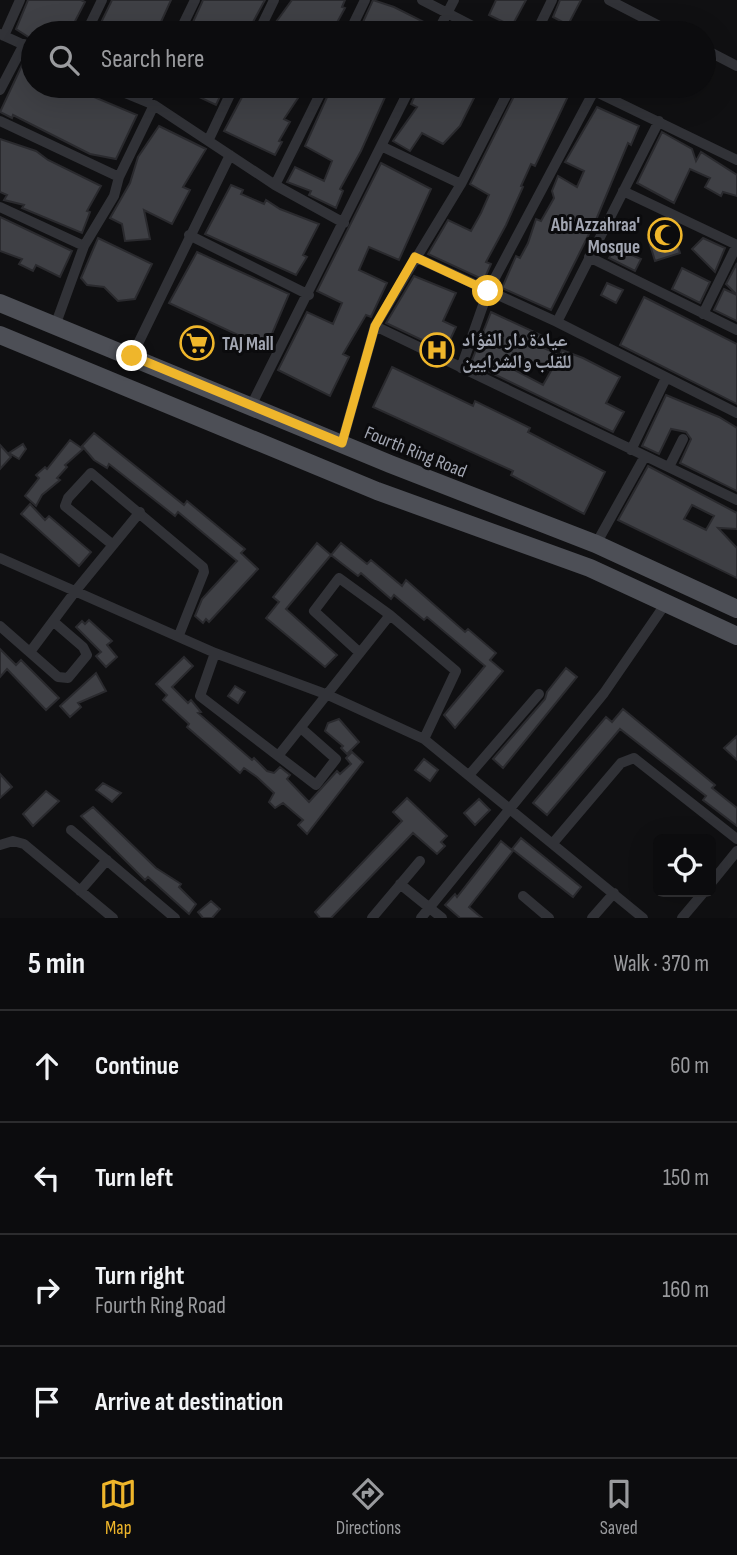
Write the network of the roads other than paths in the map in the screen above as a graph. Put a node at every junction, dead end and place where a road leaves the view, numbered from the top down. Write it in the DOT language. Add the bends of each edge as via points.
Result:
graph roads {
  1 [pos="20,0"];
  2 [pos="102,0"];
  3 [pos="195,0"];
  4 [pos="274,0"];
  5 [pos="365,0"];
  6 [pos="422,0"];
  7 [pos="454,0"];
  8 [pos="552,0"];
  9 [pos="609,0"];
  10 [pos="448,13"];
  11 [pos="92,21"];
  12 [pos="185,21"];
  13 [pos="264,21"];
  14 [pos="355,21"];
  15 [pos="444,21"];
  16 [pos="463,21"];
  17 [pos="542,21"];
  18 [pos="650,21"];
  19 [pos="2,35"];
  20 [pos="21,43"];
  21 [pos="716,55"];
  22 [pos="21,57"];
  23 [pos="737,66"];
  24 [pos="0,90"];
  25 [pos="138,98"];
  26 [pos="151,98"];
  27 [pos="228,98"];
  28 [pos="318,98"];
  29 [pos="405,98"];
  30 [pos="504,98"];
  31 [pos="584,98"];
  32 [pos="610,98"];
  33 [pos="150,103"];
  34 [pos="0,121"];
  35 [pos="659,121"];
  36 [pos="209,139"];
  37 [pos="382,146"];
  38 [pos="230,155"];
  39 [pos="737,160"];
  40 [pos="119,177"];
  41 [pos="461,184"];
  42 [pos="275,185"];
  43 [pos="623,191"];
  44 [pos="0,207"];
  45 [pos="344,223"];
  46 [pos="189,235"];
  47 [pos="737,245"];
  48 [pos="85,246"];
  49 [pos="415,257"];
  50 [pos="589,257"];
  51 [pos="488,291"];
  52 [pos="309,295"];
  53 [pos="0,303"];
  54 [pos="703,314"];
  55 [pos="556,322"];
  56 [pos="55,326"];
  57 [pos="375,326"];
  58 [pos="737,330"];
  59 [pos="0,335"];
  60 [pos="132,356"];
  61 [pos="461,368"];
  62 [pos="665,380"];
  63 [pos="250,406"];
  64 [pos="737,413"];
  65 [pos="683,439"];
  66 [pos="344,444"];
  67 [pos="631,450"];
  68 [pos="645,456"];
  69 [pos="390,464"];
  70 [pos="668,467"];
  71 [pos="336,473"];
  72 [pos="377,491"];
  73 [pos="737,500"];
  74 [pos="141,512"];
  75 [pos="596,544"];
  76 [pos="113,545"];
  77 [pos="0,558"];
  78 [pos="77,589"];
  79 [pos="666,603"];
  80 [pos="737,609"];
  81 [pos="390,615"];
  82 [pos="54,622"];
  83 [pos="0,626"];
  84 [pos="178,635"];
  85 [pos="737,636"];
  86 [pos="30,652"];
  87 [pos="215,653"];
  88 [pos="360,653"];
  89 [pos="539,694"];
  90 [pos="328,695"];
  91 [pos="302,729"];
  92 [pos="424,739"];
  93 [pos="278,756"];
  94 [pos="470,774"];
  95 [pos="512,809"];
  96 [pos="71,830"];
  97 [pos="737,839"];
  98 [pos="553,843"];
  99 [pos="0,845"];
  100 [pos="737,851"];
  101 [pos="107,860"];
  102 [pos="421,860"];
  103 [pos="716,877"];
  104 [pos="400,884"];
  105 [pos="80,891"];
  106 [pos="614,893"];
  107 [pos="523,896"];
  108 [pos="700,897"];
  109 [pos="430,908"];
  110 [pos="113,918"];
  111 [pos="175,918"];
  112 [pos="372,918"];
  113 [pos="421,918"];
  114 [pos="442,918"];
  115 [pos="549,918"];
  116 [pos="592,918"];
  117 [pos="643,918"];
  118 [pos="682,918"];
  1 -- 19 [label="street"];
  2 -- 11 [label="street"];
  3 -- 12 [label="street"];
  4 -- 13 [label="street"];
  5 -- 14 [label="street"];
  6 -- 10 [label="street"];
  7 -- 10 [label="street"];
  8 -- 17 [label="street"];
  9 -- 18 [label="street"];
  10 -- 15 [label="street"];
  10 -- 16 [label="street"];
  19 -- 20 [label="street"];
  21 -- 23 [label="street"];
  22 -- 24 [label="street"];
  25 -- 33 [label="street"];
  26 -- 33 [label="street"];
  27 -- 36 [label="street"];
  28 -- 42 [label="street"];
  29 -- 37 [label="street"];
  30 -- 41 [label="street"];
  31 -- 51 [label="street"];
  32 -- 35 [label="street"];
  33 -- 36 [label="street"];
  33 -- 40 [label="street"];
  34 -- 40 [label="street"];
  35 -- 39 [label="street"];
  35 -- 43 [label="street"];
  36 -- 38 [label="street"];
  37 -- 41 [label="street"];
  37 -- 45 [label="street"];
  38 -- 42 [label="street"];
  38 -- 46 [label="street"];
  40 -- 48 [label="street" via="114,196"];
  41 -- 49 [label="street"];
  42 -- 45 [label="street"];
  43 -- 47 [label="street"];
  43 -- 50 [label="street"];
  44 -- 48 [label="street"];
  45 -- 52 [label="street"];
  46 -- 52 [label="street"];
  46 -- 60 [label="street"];
  47 -- 54 [label="street"];
  48 -- 56 [label="street"];
  49 -- 51 [label="street"];
  49 -- 57 [label="street"];
  50 -- 54 [label="street"];
  50 -- 55 [label="street"];
  51 -- 55 [label="street"];
  51 -- 61 [label="street"];
  52 -- 63 [label="street"];
  53 -- 56 [label="main road, Fourth Ring Road"];
  54 -- 58 [label="street"];
  55 -- 62 [label="street"];
  56 -- 60 [label="main road, Fourth Ring Road"];
  57 -- 61 [label="street"];
  57 -- 66 [label="street"];
  59 -- 71 [label="main road"];
  60 -- 63 [label="main road, Fourth Ring Road"];
  61 -- 67 [label="street"];
  62 -- 64 [label="street"];
  62 -- 67 [label="street"];
  63 -- 66 [label="main road, Fourth Ring Road"];
  65 -- 70 [label="street"];
  66 -- 69 [label="main road, Fourth Ring Road"];
  66 -- 71 [label="main road" via="345,460"];
  67 -- 68 [label="street"];
  68 -- 70 [label="street"];
  68 -- 75 [label="street"];
  69 -- 72 [label="main road" via="380,476"];
  69 -- 75 [label="main road, Fourth Ring Road"];
  70 -- 73 [label="street"];
  71 -- 72 [label="main road"];
  72 -- 79 [label="main road" via="590,568"];
  74 -- 76 [label="street"];
  74 -- 76 [label="street" via="97,475 87,475 65,506"];
  74 -- 84 [label="street" via="204,570"];
  75 -- 80 [label="main road, Fourth Ring Road"];
  76 -- 78 [label="street"];
  77 -- 78 [label="street"];
  78 -- 82 [label="street"];
  78 -- 84 [label="street"];
  79 -- 85 [label="main road"];
  79 -- 95 [label="street" via="604,693"];
  81 -- 88 [label="street"];
  81 -- 88 [label="street" via="339,578 322,597 315,613"];
  81 -- 92 [label="street" via="456,671"];
  82 -- 86 [label="street"];
  82 -- 86 [label="street" via="83,647 87,659 65,679"];
  83 -- 86 [label="street"];
  84 -- 87 [label="street"];
  87 -- 90 [label="street"];
  87 -- 93 [label="street" via="199,695"];
  88 -- 90 [label="street"];
  89 -- 94 [label="street"];
  90 -- 91 [label="street"];
  90 -- 92 [label="street"];
  91 -- 93 [label="street"];
  91 -- 93 [label="street" via="336,760 320,782 313,784"];
  92 -- 94 [label="street"];
  94 -- 95 [label="street"];
  95 -- 98 [label="street"];
  95 -- 109 [label="street"];
  96 -- 101 [label="street"];
  97 -- 98 [label="street" via="634,758 621,763"];
  98 -- 106 [label="street"];
  99 -- 105 [label="street" via="23,844"];
  100 -- 103 [label="street"];
  101 -- 105 [label="street"];
  101 -- 111 [label="street"];
  102 -- 104 [label="street"];
  104 -- 109 [label="street"];
  104 -- 112 [label="street"];
  105 -- 110 [label="street"];
  106 -- 116 [label="street"];
  106 -- 117 [label="street"];
  107 -- 115 [label="street"];
  108 -- 118 [label="street"];
  109 -- 113 [label="street"];
  109 -- 114 [label="street"];
}
